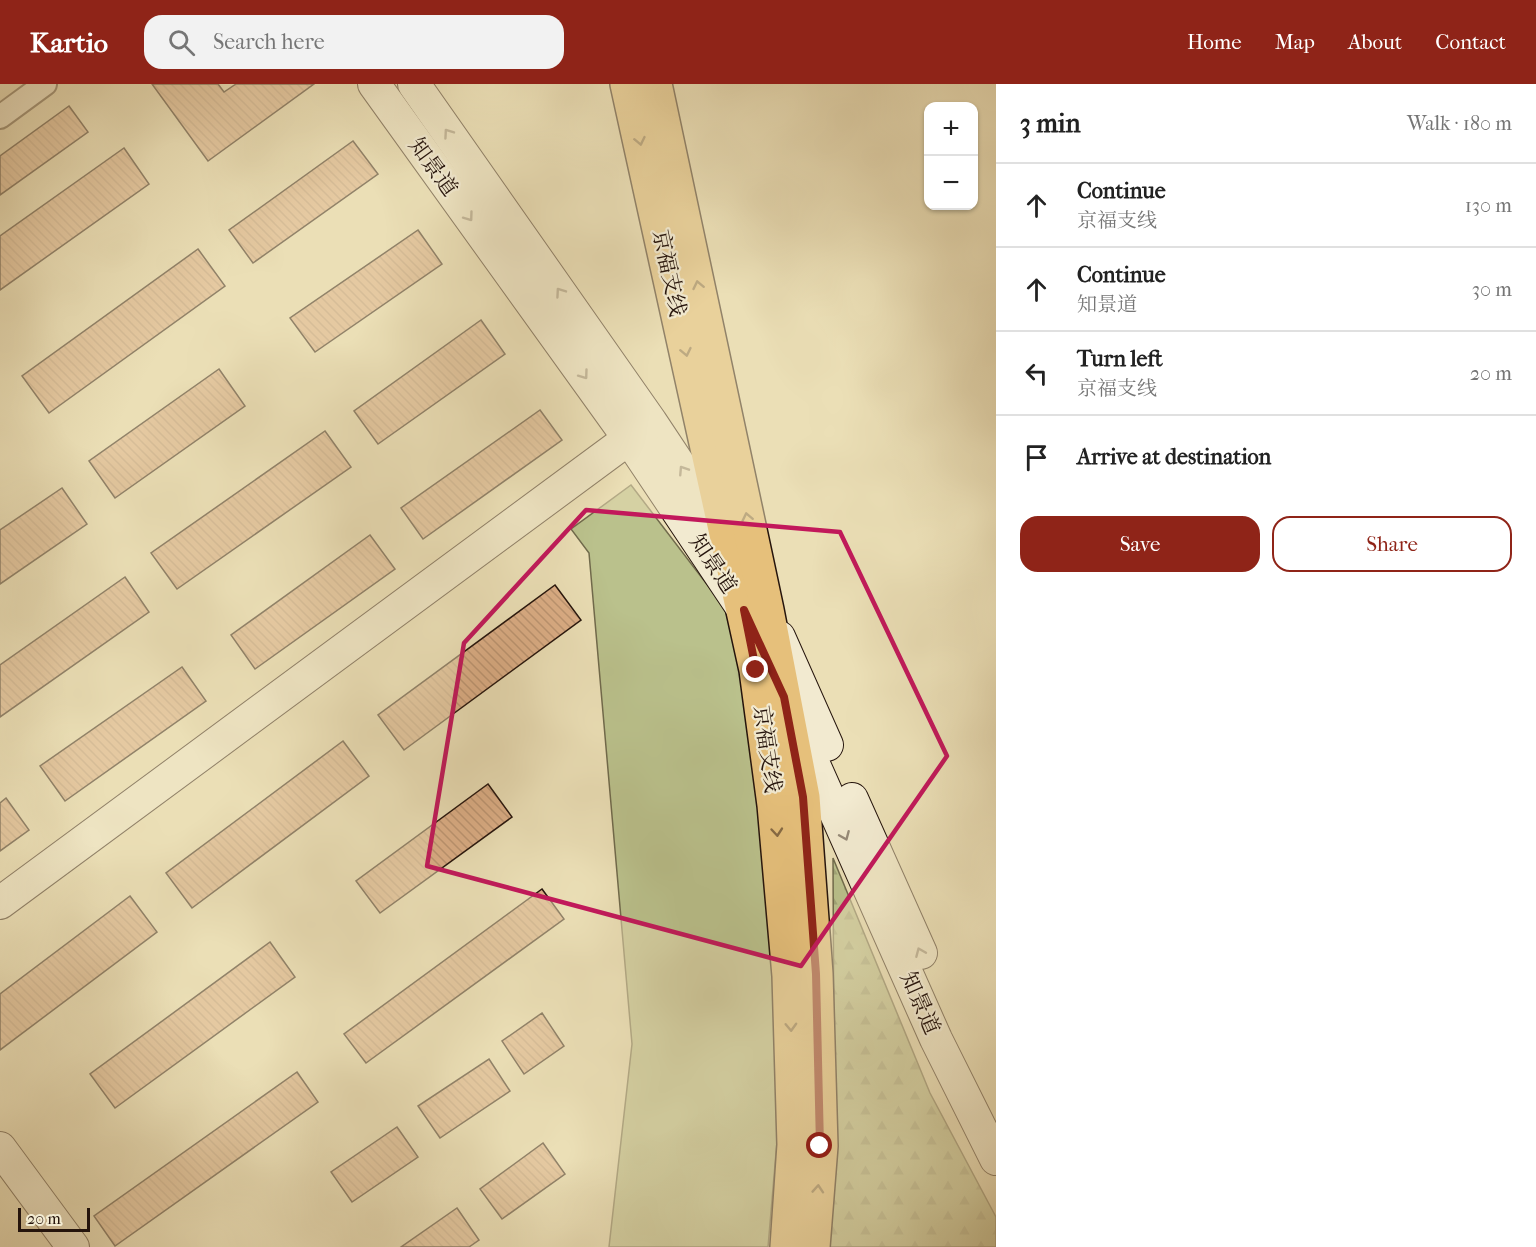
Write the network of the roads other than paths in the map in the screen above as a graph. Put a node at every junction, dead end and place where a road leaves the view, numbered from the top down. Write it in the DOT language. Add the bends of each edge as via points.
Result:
graph roads {
  1 [pos="45,84"];
  2 [pos="374,84"];
  3 [pos="414,84"];
  4 [pos="627,84"];
  5 [pos="655,84"];
  6 [pos="0,117"];
  7 [pos="641,431"];
  8 [pos="728,538"];
  9 [pos="755,610"];
  10 [pos="784,697"];
  11 [pos="0,903"];
  12 [pos="996,1120"];
  13 [pos="0,1148"];
  14 [pos="996,1159"];
  15 [pos="73,1247"];
  16 [pos="787,1247"];
  17 [pos="813,1247"];
  1 -- 6 [label="street"];
  2 -- 7 [label="main road, 知景道, one-way"];
  7 -- 3 [label="main road, 知景道, one-way"];
  4 -- 8 [label="main road, 京福支线, one-way"];
  9 -- 5 [label="main road, 京福支线, one-way"];
  8 -- 7 [label="main road, 知景道, one-way"];
  7 -- 9 [label="main road, 知景道"];
  7 -- 11 [label="main road"];
  8 -- 9 [label="main road, 京福支线"];
  9 -- 10 [label="main road, 京福支线"];
  12 -- 9 [label="main road, 知景道, one-way"];
  9 -- 16 [label="main road, 京福支线, one-way" via="756,670 774,805 789,976 794,1145"];
  10 -- 14 [label="main road, 知景道, one-way" via="936,1039"];
  17 -- 10 [label="main road, 京福支线, one-way" via="820,1146 815,963 803,797"];
  13 -- 15 [label="main road"];
}
